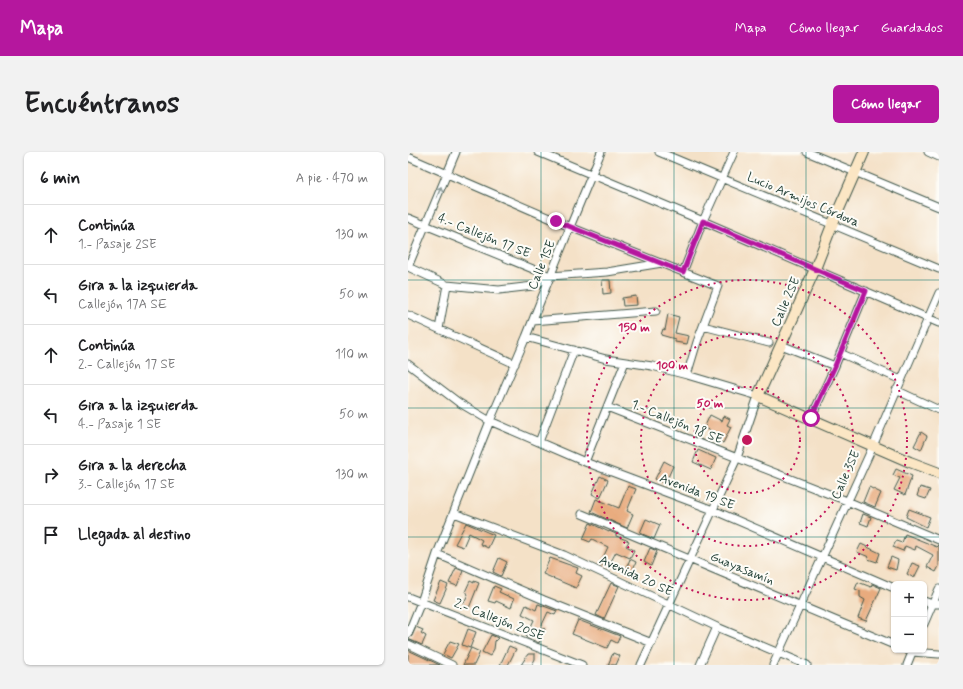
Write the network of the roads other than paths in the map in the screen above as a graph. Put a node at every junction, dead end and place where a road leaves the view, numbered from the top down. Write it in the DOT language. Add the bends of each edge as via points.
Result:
graph roads {
  1 [pos="456,152"];
  2 [pos="538,152"];
  3 [pos="601,152"];
  4 [pos="659,152"];
  5 [pos="734,152"];
  6 [pos="807,152"];
  7 [pos="864,152"];
  8 [pos="928,152"];
  9 [pos="408,157"];
  10 [pos="939,157"];
  11 [pos="855,172"];
  12 [pos="447,173"];
  13 [pos="592,175"];
  14 [pos="722,179"];
  15 [pos="939,207"];
  16 [pos="408,218"];
  17 [pos="703,221"];
  18 [pos="425,225"];
  19 [pos="832,225"];
  20 [pos="570,227"];
  21 [pos="662,263"];
  22 [pos="408,267"];
  23 [pos="815,269"];
  24 [pos="939,269"];
  25 [pos="683,272"];
  26 [pos="550,276"];
  27 [pos="447,285"];
  28 [pos="866,291"];
  29 [pos="939,293"];
  30 [pos="656,311"];
  31 [pos="408,315"];
  32 [pos="928,318"];
  33 [pos="532,321"];
  34 [pos="939,323"];
  35 [pos="703,326"];
  36 [pos="439,329"];
  37 [pos="526,337"];
  38 [pos="768,343"];
  39 [pos="781,345"];
  40 [pos="574,350"];
  41 [pos="840,353"];
  42 [pos="625,362"];
  43 [pos="408,364"];
  44 [pos="515,364"];
  45 [pos="835,366"];
  46 [pos="687,374"];
  47 [pos="901,380"];
  48 [pos="896,390"];
  49 [pos="758,396"];
  50 [pos="607,407"];
  51 [pos="939,410"];
  52 [pos="811,418"];
  53 [pos="490,421"];
  54 [pos="539,442"];
  55 [pos="873,446"];
  56 [pos="737,458"];
  57 [pos="585,462"];
  58 [pos="939,473"];
  59 [pos="848,501"];
  60 [pos="714,510"];
  61 [pos="454,513"];
  62 [pos="582,514"];
  63 [pos="939,540"];
  64 [pos="438,554"];
  65 [pos="822,556"];
  66 [pos="690,561"];
  67 [pos="891,587"];
  68 [pos="939,589"];
  69 [pos="408,597"];
  70 [pos="421,602"];
  71 [pos="668,604"];
  72 [pos="936,604"];
  73 [pos="799,605"];
  74 [pos="927,619"];
  75 [pos="717,626"];
  76 [pos="408,634"];
  77 [pos="652,642"];
  78 [pos="408,644"];
  79 [pos="891,644"];
  80 [pos="778,652"];
  81 [pos="910,653"];
  82 [pos="927,653"];
  83 [pos="939,654"];
  84 [pos="449,664"];
  85 [pos="582,665"];
  86 [pos="641,665"];
  87 [pos="700,665"];
  88 [pos="773,665"];
  89 [pos="807,665"];
  90 [pos="907,665"];
  1 -- 12 [label="street"];
  2 -- 13 [label="street"];
  3 -- 13 [label="street, Calle 1SE"];
  4 -- 14 [label="street, Lucio Armijos Córdova"];
  5 -- 14 [label="street"];
  6 -- 11 [label="street"];
  7 -- 11 [label="street, Calle 2SE"];
  8 -- 10 [label="street"];
  9 -- 12 [label="street"];
  11 -- 15 [label="street"];
  11 -- 19 [label="street, Calle 2SE"];
  18 -- 12 [label="street, one-way"];
  12 -- 20 [label="street"];
  13 -- 17 [label="street"];
  13 -- 20 [label="street, Calle 1SE"];
  14 -- 17 [label="street"];
  14 -- 19 [label="street, Lucio Armijos Córdova"];
  16 -- 18 [label="street, 4.- Callejón 17 SE"];
  17 -- 23 [label="street"];
  17 -- 25 [label="street"];
  18 -- 22 [label="street"];
  18 -- 26 [label="street, 4.- Callejón 17 SE"];
  19 -- 23 [label="street, Calle 2SE"];
  19 -- 24 [label="street, Lucio Armijos Córdova"];
  20 -- 21 [label="street"];
  20 -- 26 [label="street, Calle 1SE"];
  21 -- 25 [label="street"];
  21 -- 26 [label="street" via="607,272"];
  22 -- 27 [label="street"];
  23 -- 28 [label="street"];
  23 -- 39 [label="street, Calle 2SE"];
  25 -- 35 [label="street" via="718,286"];
  26 -- 27 [label="street" via="534,286 516,289"];
  26 -- 33 [label="street, Calle 1SE"];
  27 -- 36 [label="street"];
  28 -- 32 [label="street"];
  28 -- 41 [label="street"];
  29 -- 32 [label="street, Calle 3SE"];
  30 -- 33 [label="street"];
  31 -- 36 [label="street"];
  32 -- 34 [label="street"];
  32 -- 47 [label="street, Calle 3SE"];
  33 -- 37 [label="street, Calle 1SE"];
  35 -- 38 [label="street"];
  35 -- 46 [label="street"];
  36 -- 44 [label="street"];
  37 -- 40 [label="street"];
  37 -- 44 [label="street, Calle 1SE"];
  39 -- 45 [label="street"];
  39 -- 49 [label="street, Calle 2SE"];
  40 -- 42 [label="street"];
  40 -- 54 [label="street"];
  41 -- 45 [label="street"];
  41 -- 47 [label="street"];
  42 -- 46 [label="street"];
  42 -- 50 [label="street"];
  43 -- 53 [label="street, Avenida 19 SE" via="458,402"];
  44 -- 53 [label="street, Calle 1SE"];
  45 -- 52 [label="street"];
  46 -- 49 [label="street"];
  47 -- 48 [label="street, Calle 3SE"];
  48 -- 51 [label="street"];
  48 -- 55 [label="street, Calle 3SE"];
  49 -- 52 [label="street"];
  49 -- 56 [label="street"];
  50 -- 56 [label="street, 1.- Callejón 18 SE"];
  50 -- 57 [label="street"];
  52 -- 55 [label="street"];
  53 -- 54 [label="street, Avenida 19 SE"];
  53 -- 61 [label="street, Calle 1SE"];
  54 -- 57 [label="street, Avenida 19 SE"];
  55 -- 58 [label="street"];
  55 -- 59 [label="street, Calle 3SE"];
  56 -- 59 [label="street, 1.- Callejón 18 SE"];
  56 -- 60 [label="street"];
  57 -- 60 [label="street, Avenida 19 SE"];
  59 -- 63 [label="street, 1.- Callejón 18 SE"];
  59 -- 65 [label="street, Calle 3SE"];
  60 -- 65 [label="street, Avenida 19 SE"];
  60 -- 66 [label="street"];
  61 -- 64 [label="street, Calle 1SE"];
  61 -- 71 [label="street, Avenida 20 SE" via="564,555"];
  62 -- 66 [label="street, Guayasamín"];
  64 -- 70 [label="street, Calle 1SE"];
  64 -- 77 [label="street" via="544,600"];
  65 -- 67 [label="street, Avenida 19 SE"];
  65 -- 73 [label="street, Calle 3SE"];
  66 -- 71 [label="street"];
  66 -- 73 [label="street, Guayasamín"];
  68 -- 72 [label="street"];
  69 -- 70 [label="street, 2.- Callejón 20SE"];
  70 -- 76 [label="street, Calle 1SE"];
  70 -- 85 [label="street, 2.- Callejón 20SE"];
  71 -- 75 [label="street, Avenida 20 SE"];
  71 -- 77 [label="street"];
  72 -- 74 [label="street"];
  73 -- 79 [label="street, Guayasamín"];
  73 -- 80 [label="street, Calle 3SE"];
  75 -- 80 [label="street, Avenida 20 SE"];
  75 -- 87 [label="street"];
  77 -- 86 [label="street"];
  78 -- 84 [label="street"];
  80 -- 88 [label="street, Calle 3SE"];
  80 -- 89 [label="street, Avenida 20 SE"];
  81 -- 90 [label="street"];
  82 -- 83 [label="street"];
}
